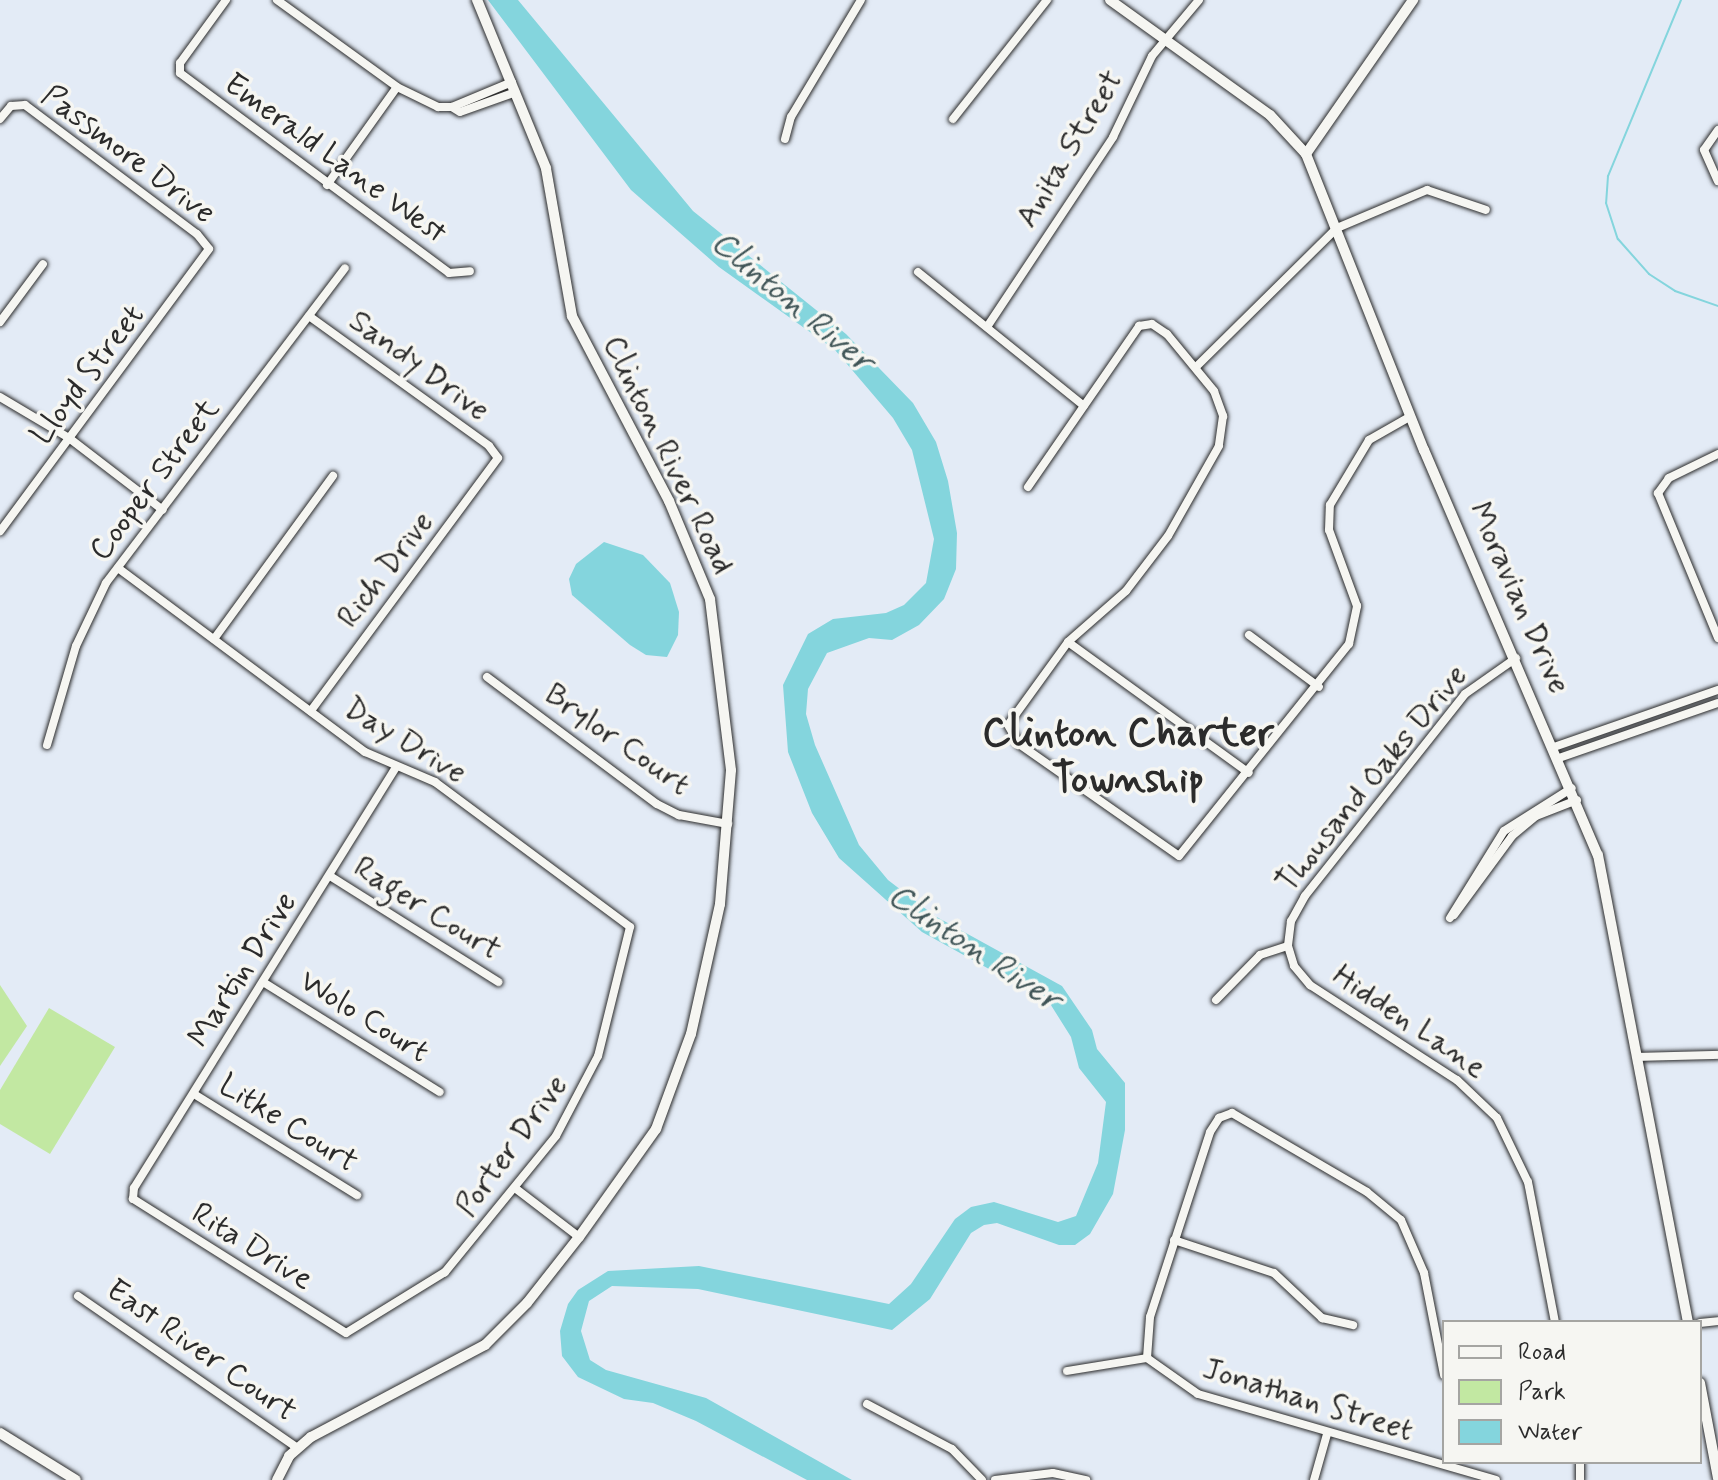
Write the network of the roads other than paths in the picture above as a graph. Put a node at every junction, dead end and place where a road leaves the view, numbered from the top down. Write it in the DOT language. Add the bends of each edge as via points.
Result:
graph roads {
  1 [pos="226,0"];
  2 [pos="277,0"];
  3 [pos="477,0"];
  4 [pos="861,0"];
  5 [pos="1047,0"];
  6 [pos="1110,0"];
  7 [pos="1199,0"];
  8 [pos="1413,0"];
  9 [pos="1166,42"];
  10 [pos="397,87"];
  11 [pos="514,87"];
  12 [pos="0,119"];
  13 [pos="953,119"];
  14 [pos="1718,130"];
  15 [pos="785,139"];
  16 [pos="1306,154"];
  17 [pos="1718,181"];
  18 [pos="327,185"];
  19 [pos="1486,210"];
  20 [pos="1337,228"];
  21 [pos="209,246"];
  22 [pos="43,264"];
  23 [pos="345,268"];
  24 [pos="470,271"];
  25 [pos="918,272"];
  26 [pos="309,316"];
  27 [pos="0,322"];
  28 [pos="987,327"];
  29 [pos="1197,366"];
  30 [pos="0,397"];
  31 [pos="1084,406"];
  32 [pos="1411,416"];
  33 [pos="69,438"];
  34 [pos="1718,454"];
  35 [pos="498,458"];
  36 [pos="333,476"];
  37 [pos="1028,487"];
  38 [pos="163,510"];
  39 [pos="0,531"];
  40 [pos="118,568"];
  41 [pos="1249,635"];
  42 [pos="1718,638"];
  43 [pos="214,639"];
  44 [pos="1068,642"];
  45 [pos="1517,658"];
  46 [pos="487,677"];
  47 [pos="1319,687"];
  48 [pos="1718,690"];
  49 [pos="1718,703"];
  50 [pos="311,711"];
  51 [pos="1648,714"];
  52 [pos="1652,726"];
  53 [pos="47,745"];
  54 [pos="1554,747"];
  55 [pos="1559,758"];
  56 [pos="396,767"];
  57 [pos="1249,773"];
  58 [pos="1572,788"];
  59 [pos="1577,800"];
  60 [pos="1543,808"];
  61 [pos="728,824"];
  62 [pos="330,876"];
  63 [pos="1479,877"];
  64 [pos="630,927"];
  65 [pos="1288,946"];
  66 [pos="263,982"];
  67 [pos="498,982"];
  68 [pos="1216,1000"];
  69 [pos="1718,1055"];
  70 [pos="1639,1057"];
  71 [pos="440,1092"];
  72 [pos="194,1094"];
  73 [pos="515,1188"];
  74 [pos="357,1195"];
  75 [pos="133,1199"];
  76 [pos="579,1237"];
  77 [pos="1174,1240"];
  78 [pos="78,1296"];
  79 [pos="1555,1320"];
  80 [pos="1688,1320"];
  81 [pos="1353,1325"];
  82 [pos="346,1333"];
  83 [pos="1147,1358"];
  84 [pos="1442,1365"];
  85 [pos="1067,1371"];
  86 [pos="1702,1391"];
  87 [pos="867,1404"];
  88 [pos="0,1433"];
  89 [pos="1327,1434"];
  90 [pos="1715,1441"];
  91 [pos="296,1447"];
  92 [pos="1442,1463"];
  93 [pos="1444,1464"];
  94 [pos="1718,1478"];
  95 [pos="76,1480"];
  96 [pos="277,1480"];
  97 [pos="982,1480"];
  98 [pos="995,1480"];
  99 [pos="1086,1480"];
  100 [pos="1314,1480"];
  101 [pos="1496,1480"];
  1 -- 18 [label="street, Emerald Lane West" via="178,69"];
  2 -- 10 [label="street"];
  3 -- 11 [label="street, Clinton River Road"];
  4 -- 15 [label="street" via="791,117"];
  5 -- 13 [label="street"];
  6 -- 9 [label="street, Moravian Drive"];
  7 -- 9 [label="street, Anita Street"];
  8 -- 16 [label="street"];
  9 -- 16 [label="street, Moravian Drive" via="1270,115"];
  9 -- 28 [label="street, Anita Street" via="1146,68 1113,137"];
  10 -- 11 [label="street" via="438,107 452,107"];
  10 -- 18 [label="street"];
  11 -- 61 [label="street, Clinton River Road" via="551,189 572,316 669,501 710,599 730,743"];
  12 -- 21 [label="street, Passmore Drive" via="17,102"];
  14 -- 17 [label="street" via="1704,150"];
  16 -- 20 [label="street, Moravian Drive"];
  18 -- 24 [label="street, Emerald Lane West" via="449,273"];
  19 -- 20 [label="street" via="1435,189"];
  20 -- 29 [label="street"];
  20 -- 32 [label="street, Moravian Drive"];
  21 -- 33 [label="street, Lloyd Street" via="206,260"];
  22 -- 27 [label="street"];
  23 -- 26 [label="street, Cooper Street"];
  25 -- 28 [label="street"];
  26 -- 35 [label="street, Sandy Drive" via="489,446"];
  26 -- 38 [label="street, Cooper Street"];
  28 -- 31 [label="street"];
  29 -- 31 [label="street" via="1157,326 1144,324 1127,340"];
  29 -- 44 [label="street" via="1221,408 1223,431 1215,456 1148,564"];
  30 -- 33 [label="street"];
  31 -- 37 [label="street"];
  32 -- 45 [label="street, Moravian Drive"];
  32 -- 47 [label="street" via="1369,440 1330,505 1329,530 1355,595 1357,621 1349,644"];
  33 -- 38 [label="street"];
  33 -- 39 [label="street, Lloyd Street"];
  34 -- 42 [label="street" via="1659,488 1662,510"];
  35 -- 50 [label="street, Rich Drive"];
  36 -- 43 [label="street"];
  38 -- 40 [label="street, Cooper Street"];
  40 -- 43 [label="street, Day Drive"];
  40 -- 53 [label="street, Cooper Street" via="83,627"];
  41 -- 47 [label="street"];
  43 -- 50 [label="street, Day Drive"];
  44 -- 57 [label="street"];
  44 -- 57 [label="street" via="1012,716 1008,731 1019,744 1176,856 1185,853"];
  45 -- 54 [label="street, Moravian Drive"];
  45 -- 65 [label="street, Thousand Oaks Drive" via="1465,694 1305,896 1291,921"];
  46 -- 61 [label="street, Brylor Court" via="657,804 686,817"];
  47 -- 57 [label="street"];
  48 -- 51 [label="street"];
  49 -- 52 [label="street"];
  50 -- 56 [label="street, Day Drive" via="365,752"];
  51 -- 52 [label="street"];
  51 -- 54 [label="street"];
  52 -- 55 [label="street"];
  54 -- 55 [label="street, Moravian Drive"];
  55 -- 58 [label="street, Moravian Drive"];
  56 -- 62 [label="street, Martin Drive"];
  56 -- 64 [label="street, Day Drive" via="435,782"];
  58 -- 59 [label="street, Moravian Drive"];
  58 -- 60 [label="street"];
  59 -- 60 [label="street"];
  59 -- 70 [label="street, Moravian Drive" via="1601,867"];
  60 -- 63 [label="street" via="1518,817"];
  61 -- 76 [label="street, Clinton River Road" via="716,929 671,1094 650,1141"];
  62 -- 66 [label="street, Martin Drive"];
  62 -- 67 [label="street, Rager Court"];
  63 -- 63 [label="street" via="1450,918"];
  64 -- 73 [label="street, Porter Drive" via="589,1078 561,1128"];
  65 -- 68 [label="street" via="1253,961"];
  65 -- 79 [label="street, Hidden Lane" via="1294,966 1310,985 1457,1080 1497,1118 1528,1182"];
  66 -- 71 [label="street, Wolo Court"];
  66 -- 72 [label="street, Martin Drive"];
  69 -- 70 [label="street"];
  70 -- 80 [label="street, Moravian Drive"];
  72 -- 74 [label="street, Litke Court"];
  72 -- 75 [label="street, Martin Drive" via="134,1188"];
  73 -- 76 [label="street"];
  73 -- 82 [label="street, Porter Drive" via="445,1272"];
  75 -- 82 [label="street, Rita Drive"];
  76 -- 91 [label="street, Clinton River Road" via="527,1303 485,1345"];
  77 -- 81 [label="street" via="1274,1273 1322,1318"];
  77 -- 83 [label="street" via="1150,1317"];
  77 -- 84 [label="street" via="1210,1132 1222,1116 1243,1116 1367,1192 1401,1220 1421,1261"];
  78 -- 91 [label="street, East River Court"];
  83 -- 85 [label="street"];
  83 -- 89 [label="street, Jonathan Street" via="1187,1390"];
  86 -- 90 [label="street"];
  87 -- 97 [label="street" via="952,1449"];
  88 -- 95 [label="street"];
  89 -- 92 [label="street, Jonathan Street"];
  89 -- 100 [label="street"];
  90 -- 94 [label="street"];
  91 -- 96 [label="street"];
  93 -- 101 [label="street, Jonathan Street"];
  98 -- 99 [label="street" via="1053,1473"];
}
